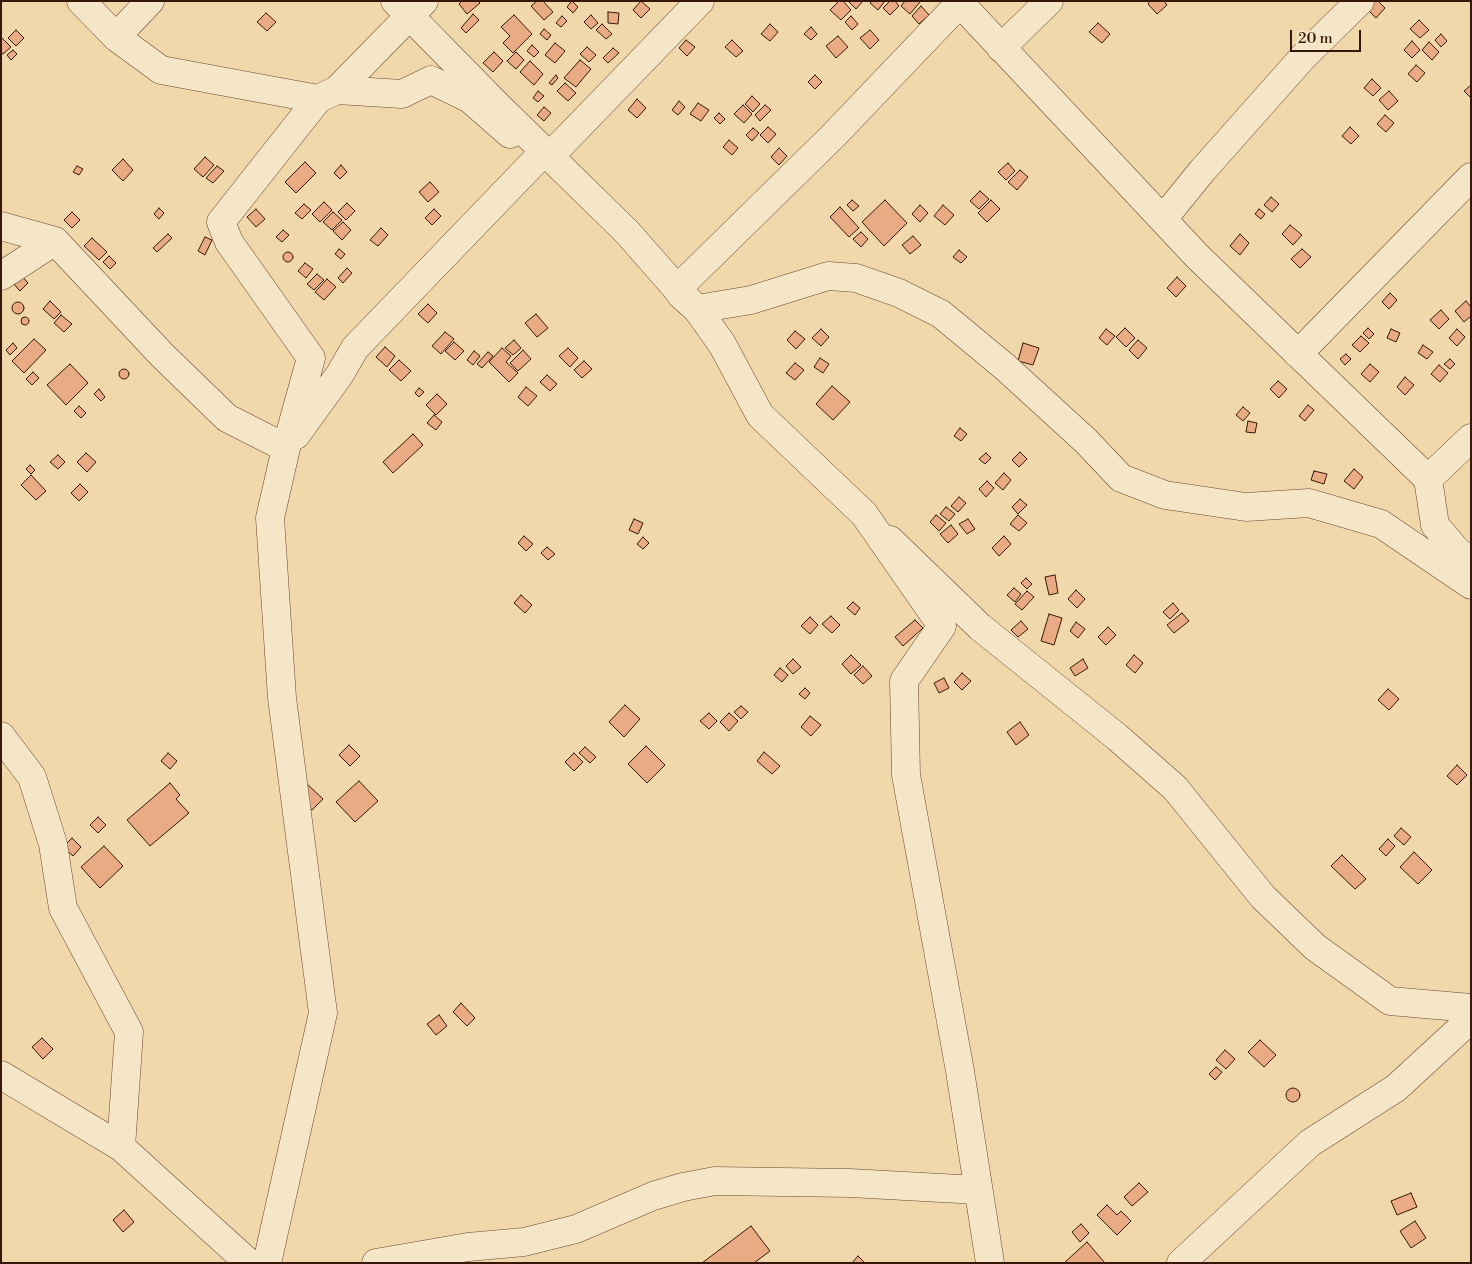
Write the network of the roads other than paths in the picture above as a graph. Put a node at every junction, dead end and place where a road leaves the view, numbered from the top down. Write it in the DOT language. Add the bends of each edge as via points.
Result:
graph roads {
  1 [pos="81,1"];
  2 [pos="150,1"];
  3 [pos="700,1"];
  4 [pos="1049,1"];
  5 [pos="1360,1"];
  6 [pos="959,2"];
  7 [pos="409,6"];
  8 [pos="116,37"];
  9 [pos="1001,48"];
  10 [pos="328,95"];
  11 [pos="544,157"];
  12 [pos="1471,177"];
  13 [pos="1162,220"];
  14 [pos="1,226"];
  15 [pos="55,241"];
  16 [pos="1,276"];
  17 [pos="677,289"];
  18 [pos="697,309"];
  19 [pos="1298,354"];
  20 [pos="1471,438"];
  21 [pos="286,448"];
  22 [pos="1428,479"];
  23 [pos="864,514"];
  24 [pos="1471,561"];
  25 [pos="1471,585"];
  26 [pos="1,736"];
  27 [pos="1471,1008"];
  28 [pos="1471,1019"];
  29 [pos="1,1075"];
  30 [pos="121,1147"];
  31 [pos="978,1190"];
  32 [pos="251,1262"];
  33 [pos="376,1263"];
  34 [pos="990,1263"];
  35 [pos="1181,1263"];
  1 -- 8 [label="street"];
  2 -- 8 [label="street"];
  3 -- 11 [label="street"];
  4 -- 9 [label="street"];
  5 -- 13 [label="street" via="1304,56"];
  6 -- 9 [label="street"];
  6 -- 17 [label="street" via="833,136"];
  7 -- 10 [label="street"];
  7 -- 11 [label="street"];
  8 -- 10 [label="street" via="161,70"];
  9 -- 13 [label="street"];
  10 -- 11 [label="street" via="402,94 431,80 470,99"];
  10 -- 21 [label="street" via="221,222 229,242 311,358"];
  11 -- 17 [label="street" via="627,232"];
  11 -- 18 [label="street" via="560,184"];
  11 -- 21 [label="street" via="355,348"];
  12 -- 19 [label="street"];
  13 -- 19 [label="street"];
  14 -- 15 [label="street"];
  15 -- 16 [label="street"];
  15 -- 21 [label="street" via="162,355 227,418"];
  17 -- 18 [label="street"];
  18 -- 23 [label="street" via="722,344 760,414"];
  18 -- 25 [label="street" via="751,300 828,276 856,278 899,292 941,314 1086,441 1121,478 1165,495 1246,507 1309,503 1382,524"];
  19 -- 22 [label="street"];
  20 -- 22 [label="street"];
  21 -- 32 [label="street" via="270,518 282,698 323,1014"];
  22 -- 24 [label="street" via="1436,525"];
  23 -- 27 [label="street" via="980,627 1117,737 1174,788 1264,897 1315,947 1390,1001"];
  23 -- 31 [label="street" via="942,626 904,681 906,775 960,1071"];
  26 -- 30 [label="street" via="32,777 53,844 63,908 129,1032"];
  28 -- 35 [label="street" via="1396,1088 1310,1143"];
  29 -- 30 [label="street"];
  30 -- 32 [label="street"];
  31 -- 33 [label="street" via="850,1182 716,1182 653,1196 576,1229 524,1242 468,1247"];
  31 -- 34 [label="street"];
}
